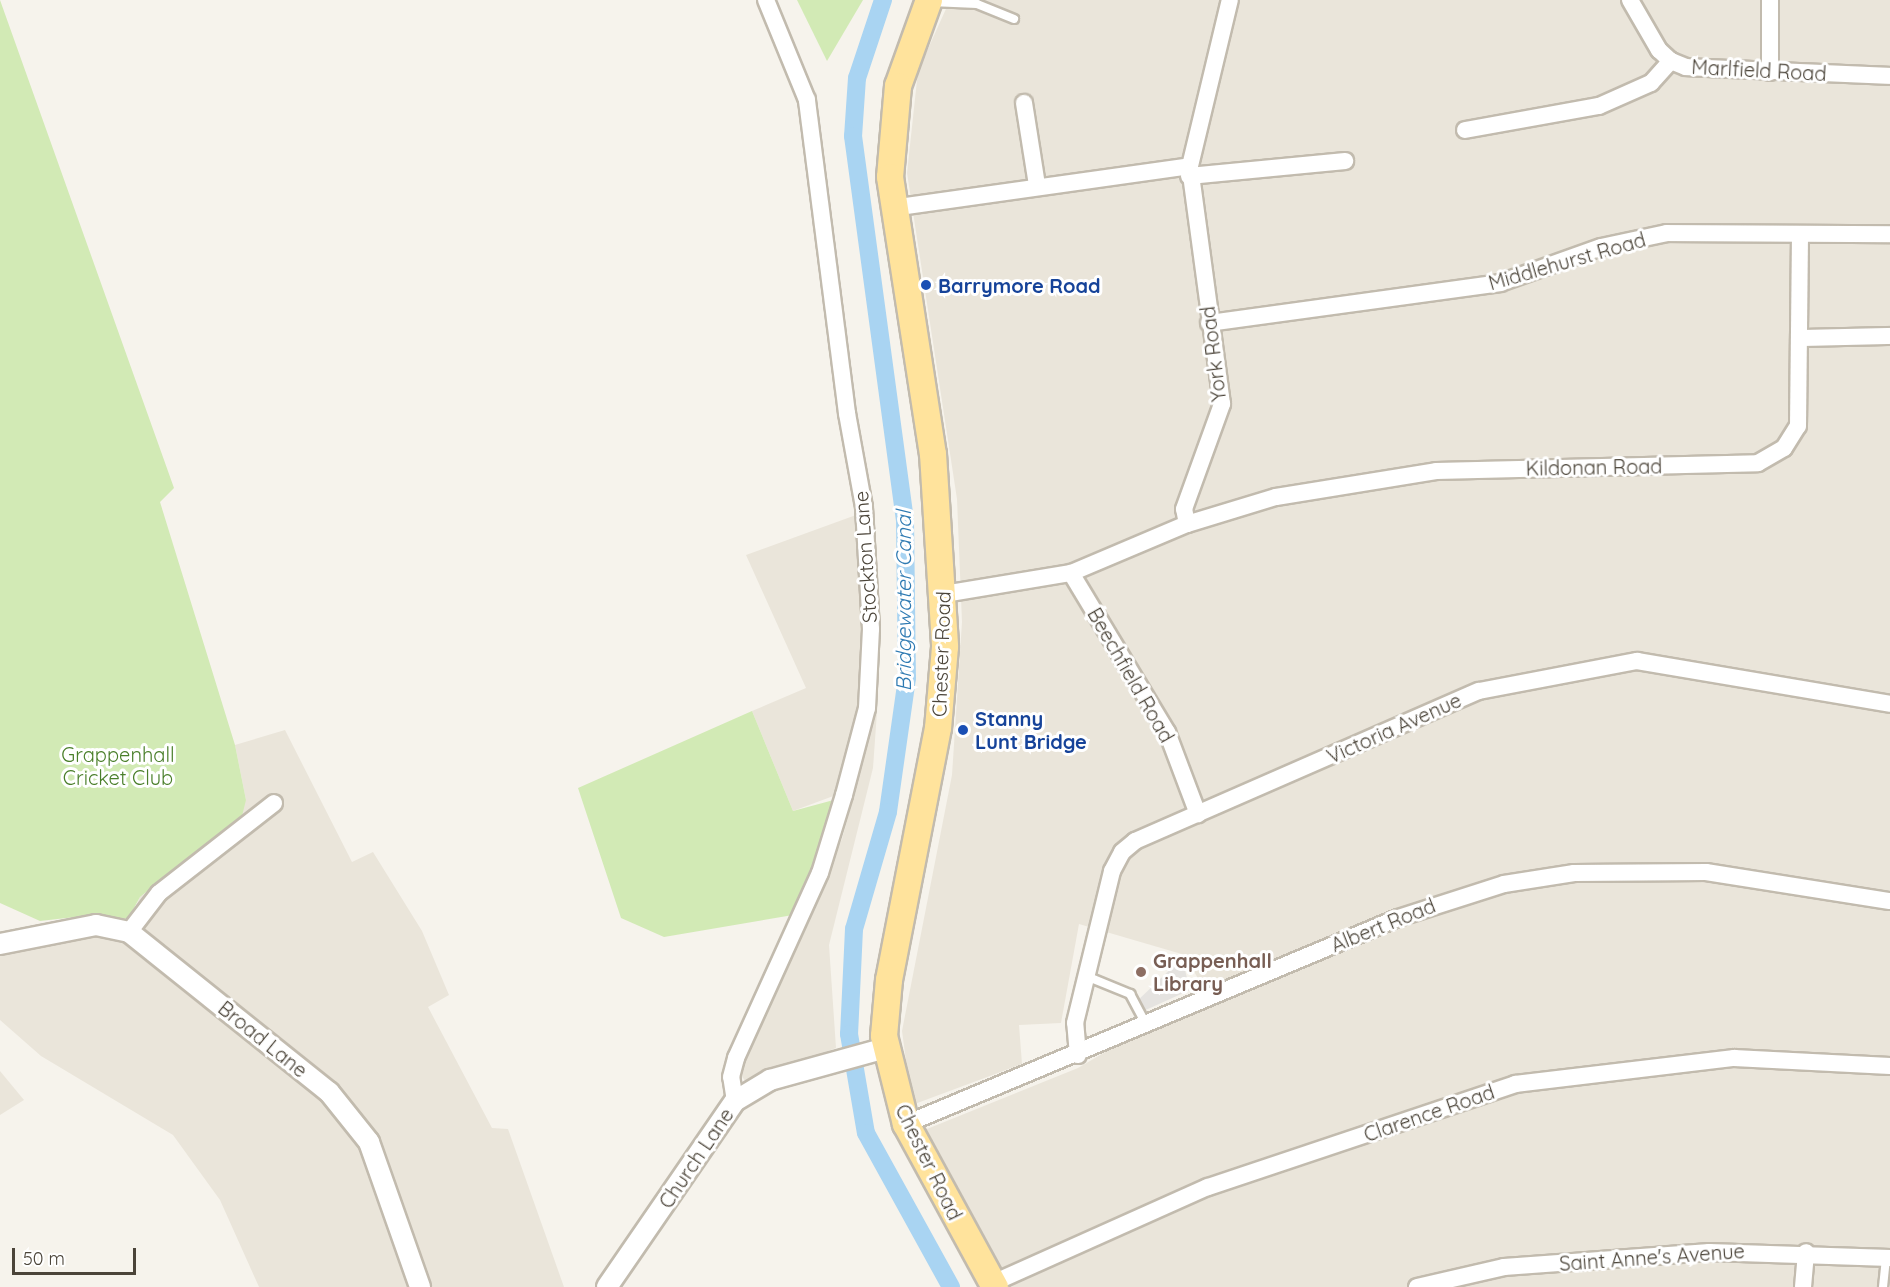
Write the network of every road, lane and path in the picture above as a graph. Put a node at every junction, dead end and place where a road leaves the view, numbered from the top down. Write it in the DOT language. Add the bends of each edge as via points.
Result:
graph roads {
  1 [pos="766,0"];
  2 [pos="1230,0"];
  3 [pos="1630,0"];
  4 [pos="1770,0"];
  5 [pos="928,1"];
  6 [pos="1014,19"];
  7 [pos="1671,61"];
  8 [pos="1770,72"];
  9 [pos="1890,76"];
  10 [pos="1024,103"];
  11 [pos="1465,130"];
  12 [pos="1345,161"];
  13 [pos="1190,171"];
  14 [pos="1037,185"];
  15 [pos="892,208"];
  16 [pos="1800,234"];
  17 [pos="1890,234"];
  18 [pos="1209,323"];
  19 [pos="1890,336"];
  20 [pos="1800,338"];
  21 [pos="1187,524"];
  22 [pos="1071,573"];
  23 [pos="944,594"];
  24 [pos="1890,704"];
  25 [pos="274,802"];
  26 [pos="1198,814"];
  27 [pos="1890,901"];
  28 [pos="129,932"];
  29 [pos="0,944"];
  30 [pos="1086,976"];
  31 [pos="1146,1026"];
  32 [pos="874,1050"];
  33 [pos="1078,1054"];
  34 [pos="1890,1066"];
  35 [pos="735,1101"];
  36 [pos="906,1124"];
  37 [pos="1806,1252"];
  38 [pos="1888,1257"];
  39 [pos="994,1285"];
  40 [pos="420,1287"];
  41 [pos="607,1287"];
  42 [pos="1417,1287"];
  43 [pos="1803,1287"];
  44 [pos="1884,1287"];
  1 -- 35 [label="street, Stockton Lane" via="807,100 847,412 864,507 871,629 867,708 844,795 820,873 736,1059 731,1077"];
  2 -- 13 [label="street, York Road"];
  3 -- 7 [label="street" via="1659,50"];
  4 -- 8 [label="street"];
  5 -- 6 [label="lane" via="977,4"];
  5 -- 15 [label="main road, Chester Road" via="898,86 891,148"];
  7 -- 8 [label="street, Marlfield Road" via="1686,67"];
  7 -- 11 [label="street, Marlfield Road" via="1651,83 1599,106"];
  8 -- 9 [label="street, Marlfield Road"];
  10 -- 14 [label="street"];
  12 -- 13 [label="street"];
  13 -- 14 [label="street"];
  13 -- 18 [label="street, York Road"];
  14 -- 15 [label="street"];
  15 -- 23 [label="main road, Chester Road" via="933,454"];
  16 -- 17 [label="street, Middlehurst Road"];
  16 -- 18 [label="street, Middlehurst Road" via="1667,233 1601,247 1500,283"];
  16 -- 20 [label="street, Kildonan Road"];
  18 -- 21 [label="street, York Road" via="1222,404 1184,509"];
  19 -- 20 [label="street"];
  20 -- 21 [label="street, Kildonan Road" via="1798,426 1784,448 1758,463 1436,471 1276,497"];
  21 -- 22 [label="street"];
  22 -- 23 [label="street"];
  22 -- 26 [label="street, Beechfield Road" via="1167,732"];
  23 -- 32 [label="main road, Chester Road" via="938,728"];
  24 -- 26 [label="street, Victoria Avenue" via="1677,664 1606,665 1479,691"];
  25 -- 28 [label="street" via="159,893"];
  26 -- 30 [label="street, Victoria Avenue" via="1135,841 1122,852"];
  27 -- 31 [label="street, Albert Road" via="1706,872 1574,873 1504,884 1398,918"];
  28 -- 29 [label="street, Broad Lane" via="96,925"];
  28 -- 40 [label="street, Broad Lane" via="350,1112 369,1142"];
  30 -- 31 [label="lane" via="1131,994"];
  30 -- 33 [label="street, Victoria Avenue" via="1075,1023"];
  31 -- 33 [label="street, Albert Road"];
  32 -- 35 [label="street, Church Lane" via="770,1080"];
  32 -- 36 [label="main road, Chester Road"];
  33 -- 36 [label="street, Albert Road"];
  34 -- 39 [label="street, Clarence Road" via="1715,1059 1515,1084 1208,1187"];
  35 -- 41 [label="street, Church Lane"];
  36 -- 39 [label="main road, Chester Road"];
  37 -- 38 [label="street, Saint Anne's Avenue"];
  37 -- 42 [label="street, Saint Anne's Avenue" via="1709,1252 1504,1267"];
  37 -- 43 [label="street"];
  38 -- 44 [label="lane"];
}
